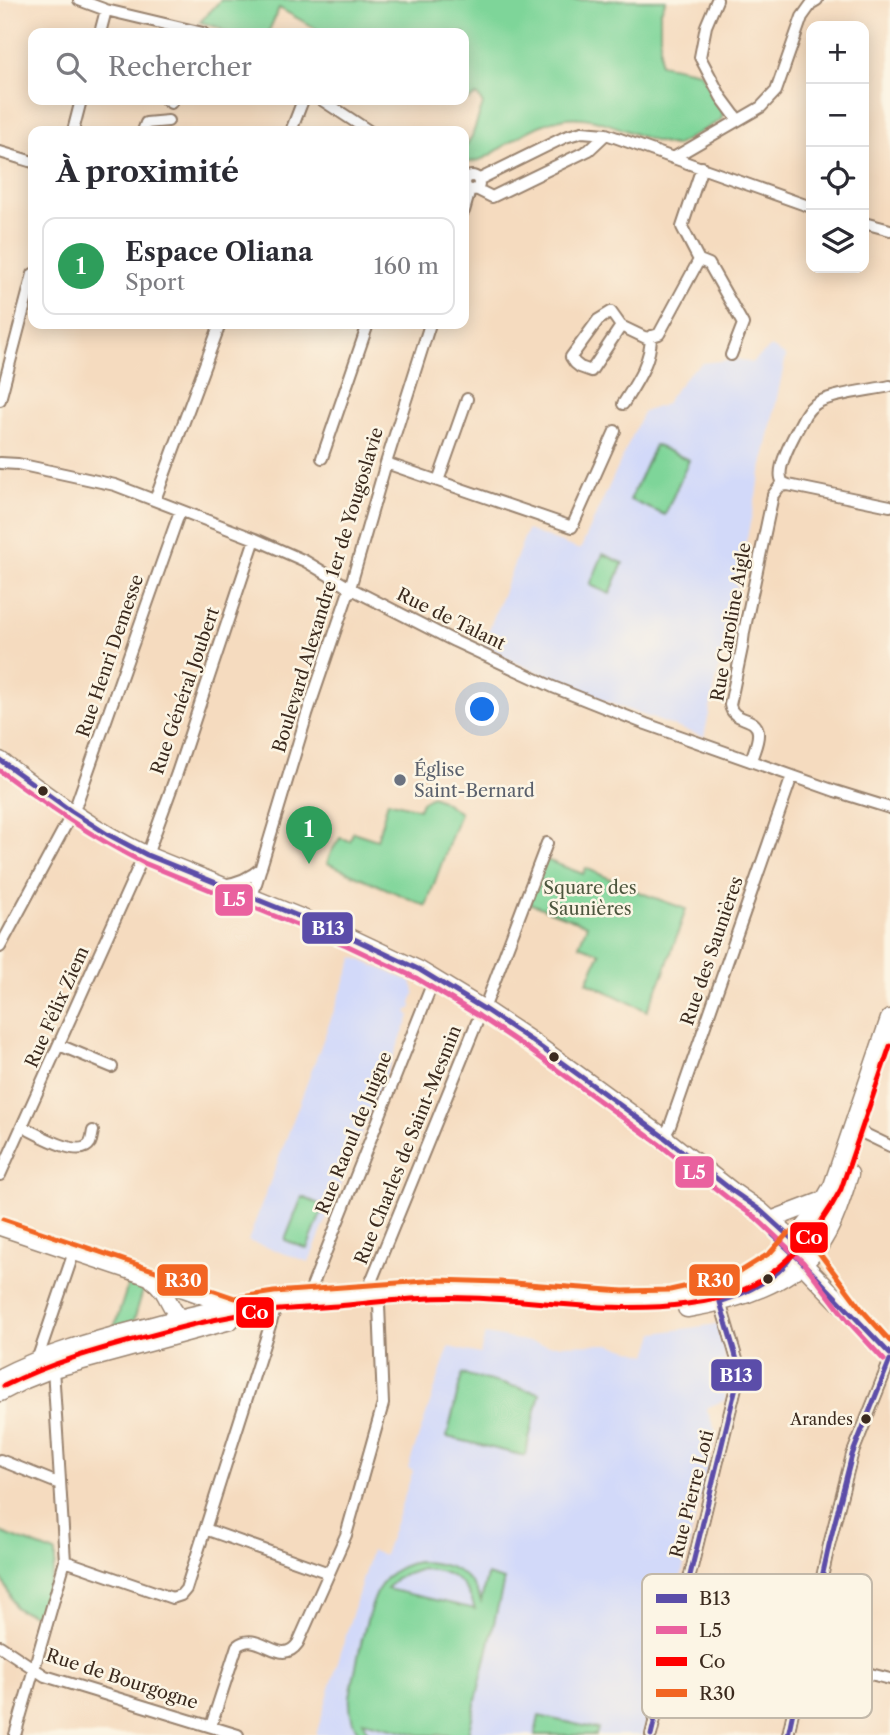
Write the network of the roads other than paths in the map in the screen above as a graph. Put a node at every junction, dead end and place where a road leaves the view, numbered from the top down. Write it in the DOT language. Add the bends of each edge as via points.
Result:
graph roads {
  1 [pos="717,0"];
  2 [pos="817,0"];
  3 [pos="84,1"];
  4 [pos="106,9"];
  5 [pos="101,28"];
  6 [pos="168,28"];
  7 [pos="80,105"];
  8 [pos="301,105"];
  9 [pos="329,105"];
  10 [pos="738,120"];
  11 [pos="168,121"];
  12 [pos="73,126"];
  13 [pos="145,126"];
  14 [pos="292,126"];
  15 [pos="360,126"];
  16 [pos="606,134"];
  17 [pos="0,152"];
  18 [pos="673,158"];
  19 [pos="28,160"];
  20 [pos="702,167"];
  21 [pos="471,184"];
  22 [pos="806,205"];
  23 [pos="869,224"];
  24 [pos="890,230"];
  25 [pos="699,261"];
  26 [pos="28,293"];
  27 [pos="621,326"];
  28 [pos="218,329"];
  29 [pos="366,329"];
  30 [pos="428,329"];
  31 [pos="651,336"];
  32 [pos="731,355"];
  33 [pos="890,386"];
  34 [pos="467,399"];
  35 [pos="0,400"];
  36 [pos="623,404"];
  37 [pos="615,430"];
  38 [pos="322,458"];
  39 [pos="0,463"];
  40 [pos="386,463"];
  41 [pos="438,481"];
  42 [pos="788,485"];
  43 [pos="155,500"];
  44 [pos="890,506"];
  45 [pos="180,511"];
  46 [pos="255,539"];
  47 [pos="350,588"];
  48 [pos="0,760"];
  49 [pos="751,761"];
  50 [pos="792,776"];
  51 [pos="890,808"];
  52 [pos="73,813"];
  53 [pos="547,843"];
  54 [pos="147,855"];
  55 [pos="261,868"];
  56 [pos="223,885"];
  57 [pos="252,897"];
  58 [pos="0,947"];
  59 [pos="436,981"];
  60 [pos="484,1009"];
  61 [pos="890,1019"];
  62 [pos="59,1045"];
  63 [pos="890,1056"];
  64 [pos="112,1067"];
  65 [pos="23,1127"];
  66 [pos="93,1131"];
  67 [pos="863,1133"];
  68 [pos="664,1137"];
  69 [pos="890,1146"];
  70 [pos="0,1175"];
  71 [pos="734,1192"];
  72 [pos="830,1193"];
  73 [pos="771,1220"];
  74 [pos="0,1227"];
  75 [pos="75,1252"];
  76 [pos="798,1252"];
  77 [pos="170,1290"];
  78 [pos="315,1299"];
  79 [pos="373,1299"];
  80 [pos="728,1299"];
  81 [pos="234,1307"];
  82 [pos="274,1313"];
  83 [pos="181,1319"];
  84 [pos="208,1325"];
  85 [pos="150,1327"];
  86 [pos="890,1354"];
  87 [pos="91,1357"];
  88 [pos="890,1360"];
  89 [pos="45,1364"];
  90 [pos="0,1378"];
  91 [pos="0,1392"];
  92 [pos="0,1460"];
  93 [pos="60,1484"];
  94 [pos="205,1529"];
  95 [pos="65,1561"];
  96 [pos="329,1573"];
  97 [pos="690,1574"];
  98 [pos="823,1574"];
  99 [pos="0,1646"];
  100 [pos="34,1670"];
  101 [pos="872,1674"];
  102 [pos="890,1679"];
  103 [pos="211,1726"];
  104 [pos="15,1735"];
  105 [pos="238,1735"];
  1 -- 10 [label="street" via="700,57"];
  2 -- 10 [label="street" via="802,17 776,91 761,107"];
  3 -- 4 [label="street"];
  4 -- 5 [label="street"];
  4 -- 6 [label="street"];
  7 -- 12 [label="street"];
  8 -- 14 [label="street"];
  9 -- 15 [label="street"];
  10 -- 18 [label="street"];
  11 -- 13 [label="street"];
  16 -- 18 [label="street"];
  16 -- 21 [label="street" via="582,132 565,137"];
  16 -- 21 [label="street" via="589,150 492,197"];
  17 -- 19 [label="street"];
  18 -- 20 [label="street"];
  20 -- 22 [label="street"];
  20 -- 25 [label="street" via="682,227"];
  23 -- 24 [label="street"];
  25 -- 31 [label="street" via="659,334"];
  25 -- 32 [label="street" via="709,264 743,324"];
  26 -- 35 [label="street"];
  27 -- 27 [label="street" via="591,371 575,363 571,357 598,320 611,312"];
  27 -- 31 [label="street"];
  28 -- 43 [label="street"];
  29 -- 38 [label="street"];
  30 -- 40 [label="street, Boulevard Alexandre 1er de Yougoslavie"];
  31 -- 36 [label="street" via="645,366"];
  33 -- 42 [label="street" via="830,398 809,409 782,465 781,479"];
  34 -- 41 [label="street"];
  37 -- 41 [label="street" via="572,527"];
  39 -- 43 [label="street, Rue de Talant" via="115,485"];
  40 -- 41 [label="street"];
  40 -- 47 [label="street, Boulevard Alexandre 1er de Yougoslavie"];
  42 -- 44 [label="street"];
  42 -- 49 [label="street, Rue Caroline Aigle" via="780,486 772,500 730,708 756,727"];
  43 -- 45 [label="street, Rue de Talant"];
  45 -- 46 [label="street, Rue de Talant"];
  45 -- 52 [label="street, Rue Henri Demesse"];
  46 -- 47 [label="street, Rue de Talant"];
  46 -- 54 [label="street, Rue Général Joubert"];
  47 -- 49 [label="street, Rue de Talant" via="543,683"];
  47 -- 55 [label="street, Boulevard Alexandre 1er de Yougoslavie"];
  48 -- 52 [label="main road"];
  49 -- 50 [label="street, Rue de Talant"];
  50 -- 51 [label="street, Rue de Talant"];
  50 -- 68 [label="street, Rue des Saunières"];
  52 -- 54 [label="main road"];
  52 -- 58 [label="street, Rue Henri Demesse"];
  53 -- 60 [label="street, Rue Charles de Saint-Mesmin"];
  54 -- 56 [label="main road"];
  54 -- 62 [label="street, Rue Félix Ziem"];
  55 -- 56 [label="street" via="253,876"];
  55 -- 57 [label="street, Boulevard Alexandre 1er de Yougoslavie"];
  56 -- 57 [label="main road"];
  57 -- 59 [label="main road" via="350,937"];
  59 -- 60 [label="main road"];
  59 -- 78 [label="street, Rue Raoul de Juigne" via="311,1289"];
  60 -- 68 [label="main road"];
  60 -- 79 [label="street, Rue Charles de Saint-Mesmin"];
  61 -- 72 [label="main road"];
  62 -- 64 [label="street"];
  62 -- 65 [label="street, Rue Félix Ziem"];
  63 -- 67 [label="main road"];
  65 -- 66 [label="street" via="78,1150 90,1143"];
  65 -- 70 [label="street, Rue Félix Ziem"];
  67 -- 69 [label="street"];
  67 -- 76 [label="main road" via="823,1239"];
  68 -- 71 [label="main road"];
  71 -- 73 [label="main road"];
  71 -- 76 [label="main road" via="771,1234"];
  72 -- 73 [label="main road"];
  72 -- 76 [label="main road"];
  73 -- 76 [label="main road"];
  74 -- 75 [label="main road"];
  75 -- 77 [label="main road" via="147,1276"];
  75 -- 89 [label="street"];
  76 -- 79 [label="main road" via="736,1284 671,1299 455,1289"];
  76 -- 80 [label="main road" via="781,1268"];
  76 -- 86 [label="main road" via="814,1276"];
  77 -- 81 [label="main road"];
  77 -- 83 [label="main road" via="174,1312"];
  77 -- 85 [label="main road" via="163,1312"];
  78 -- 79 [label="main road"];
  78 -- 81 [label="main road"];
  79 -- 80 [label="main road" via="472,1300 647,1312"];
  79 -- 82 [label="main road"];
  79 -- 96 [label="street" via="383,1404 346,1535"];
  80 -- 97 [label="street, Rue Pierre Loti" via="736,1387"];
  81 -- 83 [label="main road"];
  82 -- 84 [label="main road"];
  82 -- 94 [label="street"];
  83 -- 84 [label="main road"];
  83 -- 85 [label="main road"];
  83 -- 87 [label="main road" via="172,1328"];
  84 -- 87 [label="main road"];
  85 -- 89 [label="main road" via="86,1344"];
  87 -- 89 [label="main road"];
  88 -- 98 [label="street" via="852,1455"];
  89 -- 90 [label="main road"];
  89 -- 91 [label="main road"];
  89 -- 93 [label="street"];
  92 -- 93 [label="street"];
  93 -- 95 [label="street"];
  94 -- 95 [label="street" via="186,1589 172,1598"];
  94 -- 96 [label="street"];
  95 -- 100 [label="street"];
  96 -- 103 [label="street" via="294,1649 281,1652 251,1640 237,1646"];
  99 -- 100 [label="street, Rue de Bourgogne"];
  100 -- 103 [label="street, Rue de Bourgogne"];
  100 -- 104 [label="street"];
  101 -- 102 [label="street"];
  103 -- 105 [label="street, Rue de Bourgogne"];
}
